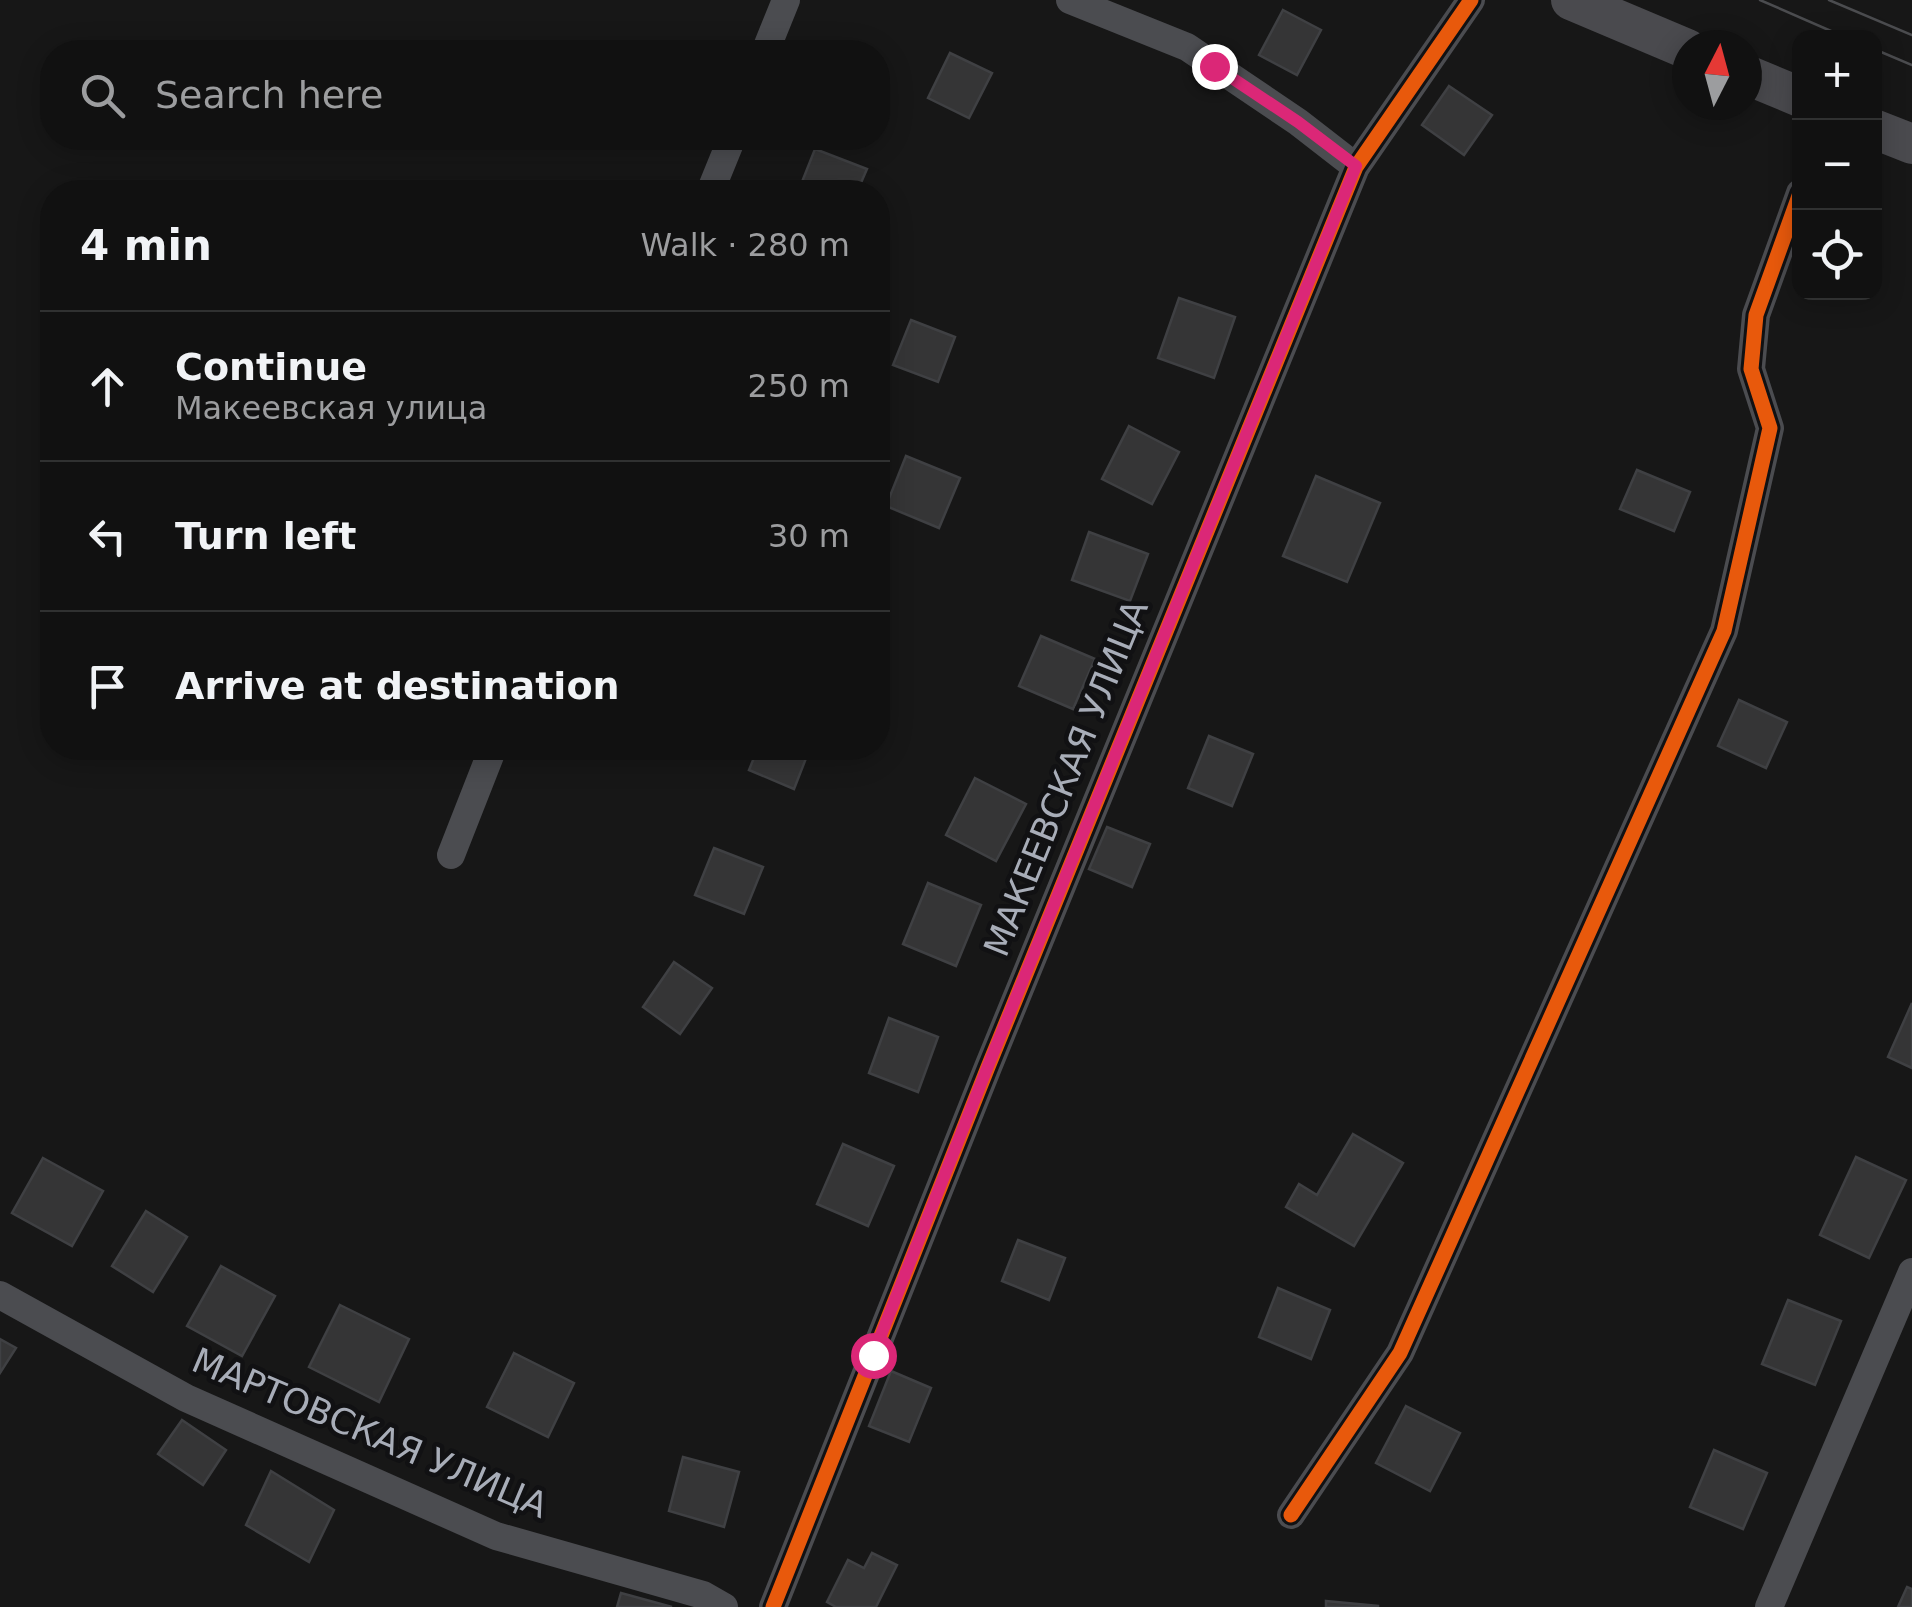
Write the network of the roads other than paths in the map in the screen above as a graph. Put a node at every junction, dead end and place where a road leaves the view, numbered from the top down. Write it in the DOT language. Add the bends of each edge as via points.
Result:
graph roads {
  1 [pos="786,0"];
  2 [pos="1070,0"];
  3 [pos="1471,0"];
  4 [pos="1571,0"];
  5 [pos="770,40"];
  6 [pos="1672,44"];
  7 [pos="1762,82"];
  8 [pos="1792,95"];
  9 [pos="1882,131"];
  10 [pos="1912,144"];
  11 [pos="727,150"];
  12 [pos="1356,166"];
  13 [pos="715,180"];
  14 [pos="1794,210"];
  15 [pos="488,760"];
  16 [pos="451,854"];
  17 [pos="1912,1272"];
  18 [pos="0,1295"];
  19 [pos="1291,1516"];
  20 [pos="724,1607"];
  21 [pos="773,1607"];
  22 [pos="1769,1607"];
  1 -- 5 [label="street"];
  2 -- 12 [label="street" via="1187,47"];
  3 -- 12 [label="street, МАКЕЕВСКАЯ УЛИЦА"];
  4 -- 6 [label="main road"];
  7 -- 8 [label="main road"];
  9 -- 10 [label="main road"];
  11 -- 13 [label="street"];
  12 -- 21 [label="street, МАКЕЕВСКАЯ УЛИЦА"];
  14 -- 19 [label="street" via="1756,315 1751,369 1770,428 1724,631 1400,1354"];
  15 -- 16 [label="street"];
  17 -- 22 [label="street"];
  18 -- 20 [label="street, МАРТОВСКАЯ УЛИЦА" via="186,1398 496,1536 703,1595"];
}
